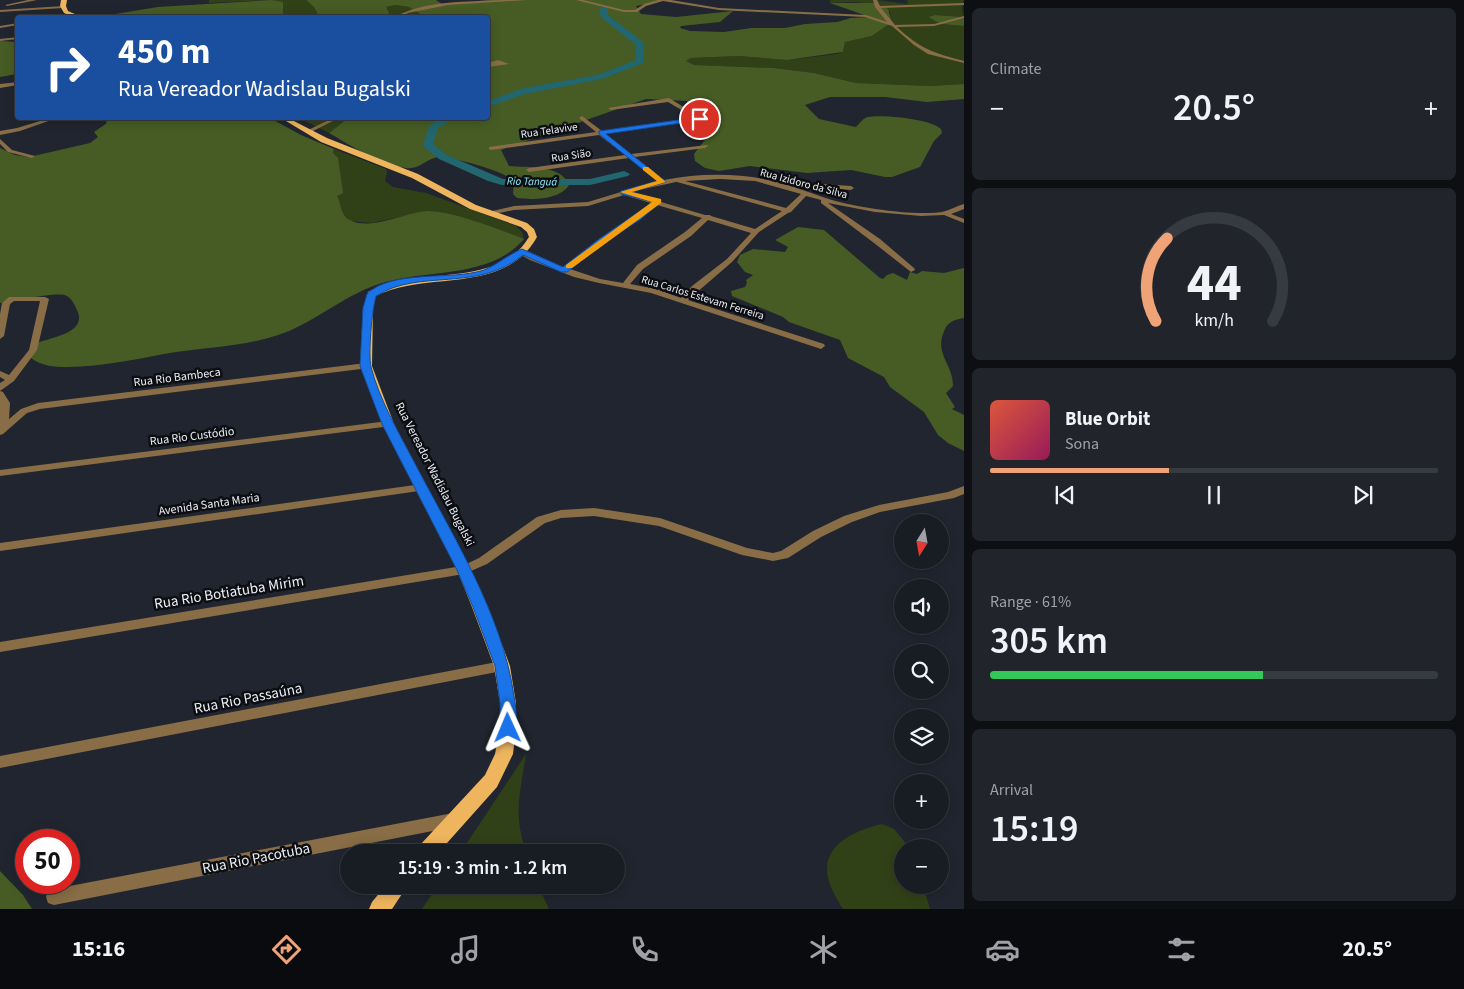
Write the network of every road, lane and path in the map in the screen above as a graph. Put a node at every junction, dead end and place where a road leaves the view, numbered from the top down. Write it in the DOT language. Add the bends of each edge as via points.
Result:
graph roads {
  1 [pos="35,0"];
  2 [pos="64,0"];
  3 [pos="525,0"];
  4 [pos="578,0"];
  5 [pos="875,0"];
  6 [pos="449,2"];
  7 [pos="7,4"];
  8 [pos="964,4"];
  9 [pos="63,7"];
  10 [pos="877,7"];
  11 [pos="0,11"];
  12 [pos="74,15"];
  13 [pos="401,15"];
  14 [pos="964,17"];
  15 [pos="15,24"];
  16 [pos="0,26"];
  17 [pos="895,26"];
  18 [pos="15,38"];
  19 [pos="0,40"];
  20 [pos="964,62"];
  21 [pos="15,84"];
  22 [pos="0,86"];
  23 [pos="611,108"];
  24 [pos="582,118"];
  25 [pos="48,120"];
  26 [pos="288,120"];
  27 [pos="332,120"];
  28 [pos="309,132"];
  29 [pos="601,132"];
  30 [pos="0,133"];
  31 [pos="0,141"];
  32 [pos="705,146"];
  33 [pos="491,148"];
  34 [pos="32,156"];
  35 [pos="631,157"];
  36 [pos="529,170"];
  37 [pos="674,180"];
  38 [pos="662,182"];
  39 [pos="773,183"];
  40 [pos="851,188"];
  41 [pos="624,192"];
  42 [pos="806,193"];
  43 [pos="815,197"];
  44 [pos="658,201"];
  45 [pos="964,206"];
  46 [pos="789,211"];
  47 [pos="490,213"];
  48 [pos="945,214"];
  49 [pos="708,216"];
  50 [pos="964,221"];
  51 [pos="756,232"];
  52 [pos="522,252"];
  53 [pos="564,270"];
  54 [pos="911,270"];
  55 [pos="624,285"];
  56 [pos="683,300"];
  57 [pos="0,336"];
  58 [pos="821,346"];
  59 [pos="366,366"];
  60 [pos="0,374"];
  61 [pos="11,379"];
  62 [pos="0,388"];
  63 [pos="0,394"];
  64 [pos="388,424"];
  65 [pos="0,432"];
  66 [pos="0,473"];
  67 [pos="422,488"];
  68 [pos="964,490"];
  69 [pos="0,547"];
  70 [pos="464,570"];
  71 [pos="0,647"];
  72 [pos="502,666"];
  73 [pos="0,762"];
  74 [pos="457,819"];
  75 [pos="434,844"];
  76 [pos="391,894"];
  77 [pos="54,897"];
  78 [pos="379,909"];
  1 -- 7 [label="street"];
  2 -- 9 [label="main road"];
  3 -- 6 [label="street"];
  4 -- 17 [label="street" via="624,11 636,11 644,5 663,0 719,9 846,14 866,16"];
  5 -- 10 [label="street"];
  6 -- 13 [label="street"];
  8 -- 10 [label="street"];
  9 -- 11 [label="street"];
  9 -- 12 [label="main road"];
  10 -- 17 [label="street"];
  14 -- 17 [label="street" via="934,25"];
  15 -- 16 [label="street"];
  17 -- 20 [label="street" via="930,53"];
  18 -- 19 [label="street"];
  21 -- 22 [label="street"];
  23 -- 29 [label="street, Rua Telavive" via="672,100 700,119"];
  24 -- 29 [label="street"];
  25 -- 30 [label="street"];
  26 -- 28 [label="main road"];
  27 -- 28 [label="street"];
  28 -- 47 [label="main road" via="416,176 454,198"];
  29 -- 33 [label="street, Rua Telavive"];
  29 -- 35 [label="street"];
  31 -- 34 [label="street" via="10,151"];
  32 -- 35 [label="street, Rua Sião"];
  35 -- 36 [label="street, Rua Sião"];
  35 -- 38 [label="street"];
  37 -- 38 [label="street, Rua Izidoro da Silva"];
  37 -- 39 [label="street, Rua Izidoro da Silva" via="704,176"];
  37 -- 46 [label="street"];
  38 -- 41 [label="street, Rua Izidoro da Silva"];
  39 -- 40 [label="street"];
  39 -- 42 [label="street, Rua Izidoro da Silva"];
  41 -- 44 [label="street"];
  41 -- 47 [label="street, Rua Izidoro da Silva" via="590,204"];
  42 -- 43 [label="street, Rua Izidoro da Silva"];
  42 -- 46 [label="street"];
  43 -- 48 [label="street, Rua Izidoro da Silva" via="871,210"];
  43 -- 54 [label="street"];
  44 -- 49 [label="street"];
  44 -- 53 [label="street"];
  45 -- 48 [label="street, Rua Izidoro da Silva"];
  46 -- 51 [label="street"];
  47 -- 52 [label="main road" via="531,231 533,237"];
  48 -- 50 [label="street"];
  49 -- 51 [label="street"];
  49 -- 55 [label="street" via="640,267"];
  51 -- 56 [label="street"];
  52 -- 53 [label="street, Rua Carlos Estevam Ferreira"];
  52 -- 59 [label="main road, Rua Vereador Wadislau Bugalski" via="487,271 469,276 408,281 384,286 371,294"];
  53 -- 55 [label="street, Rua Carlos Estevam Ferreira"];
  55 -- 56 [label="street, Rua Carlos Estevam Ferreira"];
  56 -- 58 [label="street, Rua Carlos Estevam Ferreira"];
  57 -- 61 [label="street" via="8,301 45,299 35,346"];
  59 -- 64 [label="main road, Rua Vereador Wadislau Bugalski"];
  59 -- 65 [label="street, Rua Rio Bambeca" via="38,406 24,411"];
  60 -- 61 [label="street"];
  61 -- 62 [label="street"];
  63 -- 65 [label="street" via="7,408"];
  64 -- 66 [label="street, Rua Rio Custódio"];
  64 -- 67 [label="main road, Rua Vereador Wadislau Bugalski"];
  67 -- 69 [label="street, Avenida Santa Maria"];
  67 -- 70 [label="main road, Rua Vereador Wadislau Bugalski"];
  68 -- 70 [label="street, Rua Rio Botiatuba Mirim" via="848,519 784,555 773,557 746,552 660,522 594,512 561,514 541,520 483,561"];
  70 -- 71 [label="street, Rua Rio Botiatuba Mirim"];
  70 -- 72 [label="main road, Rua Vereador Wadislau Bugalski"];
  72 -- 73 [label="street, Rua Rio Passaúna"];
  72 -- 74 [label="main road, Rua Vereador Wadislau Bugalski" via="508,703 504,754 491,781"];
  74 -- 75 [label="main road, Rua Vereador Wadislau Bugalski"];
  74 -- 77 [label="street, Rua Rio Pacotuba"];
  76 -- 78 [label="main road"];
}
